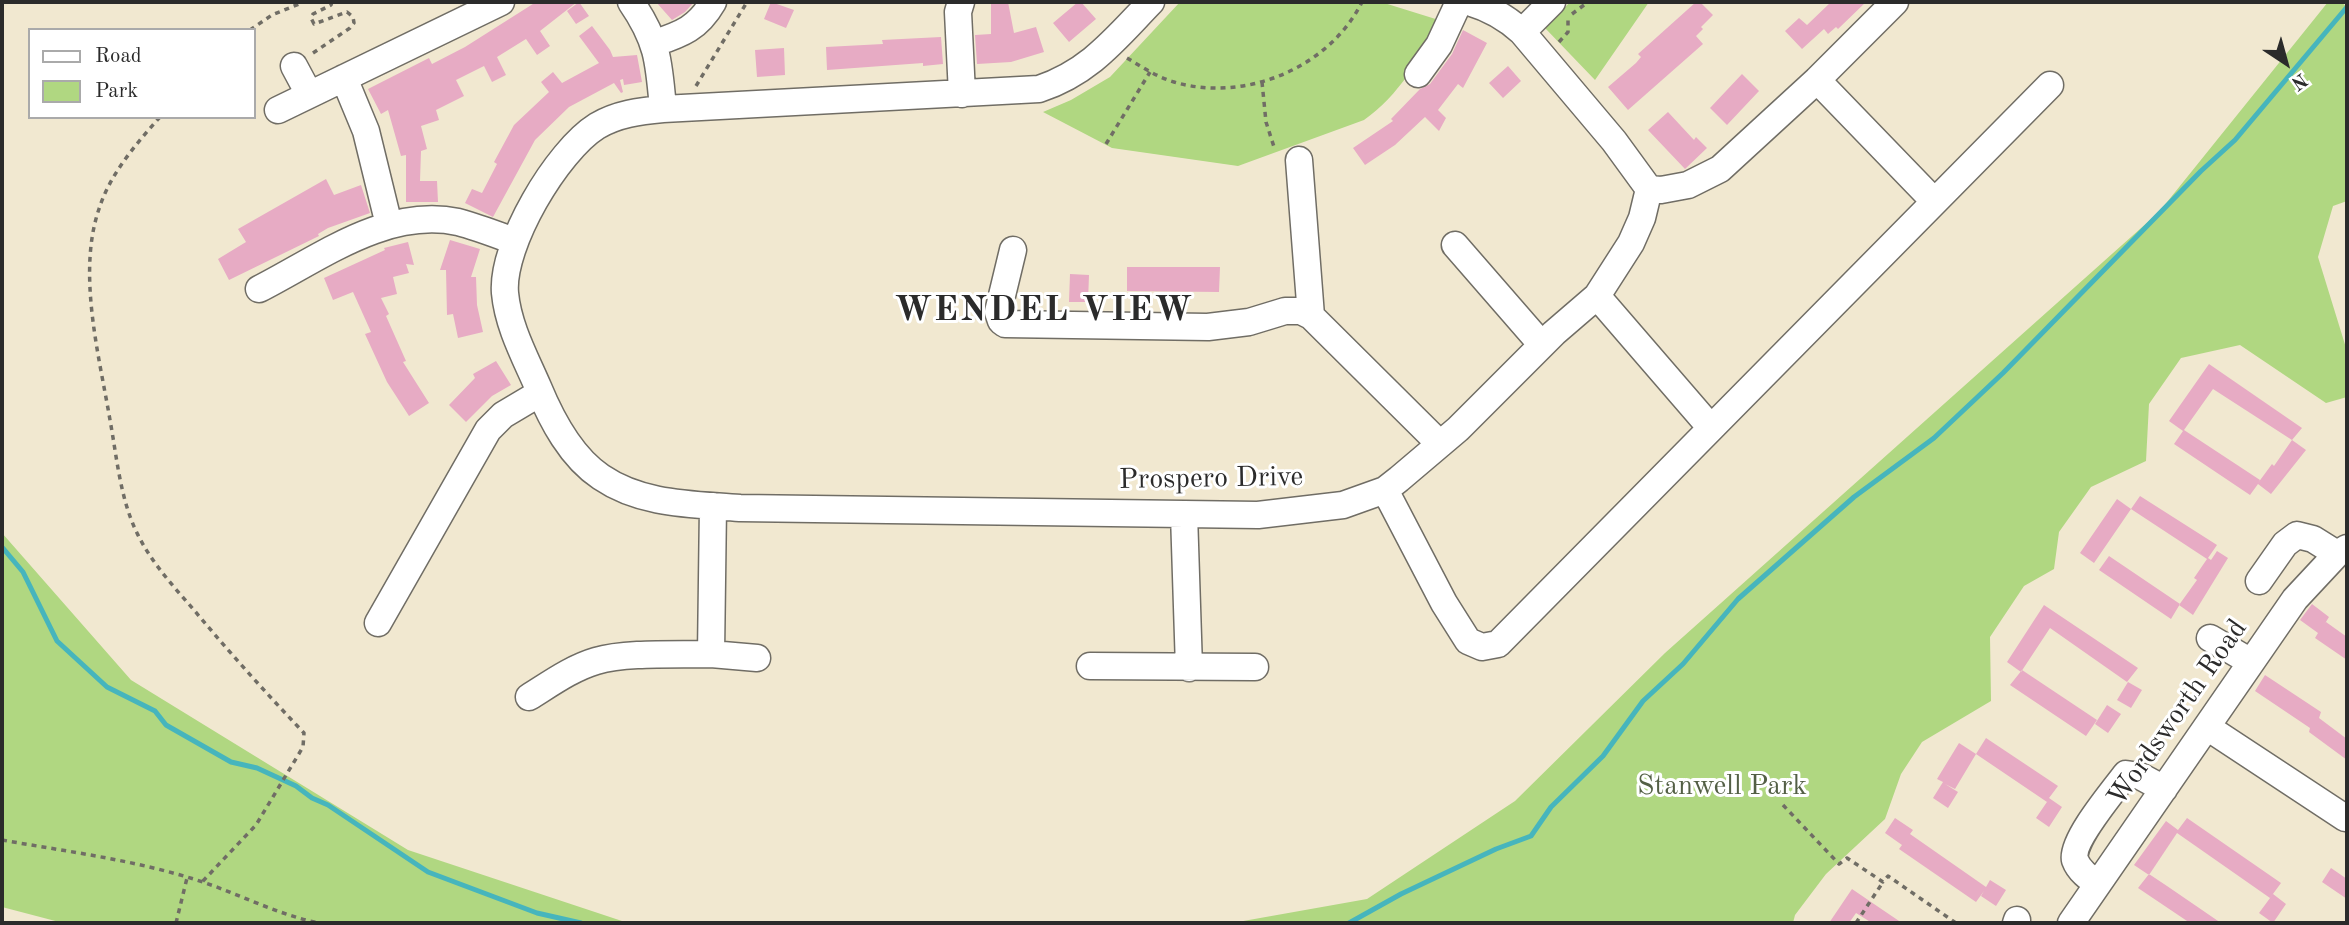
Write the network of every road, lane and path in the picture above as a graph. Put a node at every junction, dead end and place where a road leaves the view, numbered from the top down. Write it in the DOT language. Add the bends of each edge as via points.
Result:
graph roads {
  1 [pos="304,2"];
  2 [pos="332,2"];
  3 [pos="501,2"];
  4 [pos="631,2"];
  5 [pos="713,2"];
  6 [pos="747,2"];
  7 [pos="961,2"];
  8 [pos="1151,2"];
  9 [pos="1362,2"];
  10 [pos="1459,2"];
  11 [pos="1469,2"];
  12 [pos="1588,2"];
  13 [pos="1888,4"];
  14 [pos="1560,9"];
  15 [pos="253,28"];
  16 [pos="1522,32"];
  17 [pos="655,43"];
  18 [pos="1125,57"];
  19 [pos="294,66"];
  20 [pos="1150,72"];
  21 [pos="1418,74"];
  22 [pos="344,78"];
  23 [pos="1816,80"];
  24 [pos="1262,82"];
  25 [pos="2050,85"];
  26 [pos="695,88"];
  27 [pos="309,94"];
  28 [pos="962,94"];
  29 [pos="663,108"];
  30 [pos="278,110"];
  31 [pos="158,119"];
  32 [pos="1106,144"];
  33 [pos="1287,155"];
  34 [pos="1649,189"];
  35 [pos="1934,201"];
  36 [pos="389,225"];
  37 [pos="514,241"];
  38 [pos="1455,245"];
  39 [pos="1013,250"];
  40 [pos="259,289"];
  41 [pos="1597,296"];
  42 [pos="1311,316"];
  43 [pos="1542,345"];
  44 [pos="540,393"];
  45 [pos="1711,428"];
  46 [pos="1440,444"];
  47 [pos="1385,490"];
  48 [pos="713,506"];
  49 [pos="1184,514"];
  50 [pos="2342,551"];
  51 [pos="2259,581"];
  52 [pos="378,623"];
  53 [pos="2210,638"];
  54 [pos="711,654"];
  55 [pos="757,658"];
  56 [pos="2251,662"];
  57 [pos="1090,666"];
  58 [pos="1255,667"];
  59 [pos="1189,668"];
  60 [pos="529,697"];
  61 [pos="2207,727"];
  62 [pos="2164,789"];
  63 [pos="1783,805"];
  64 [pos="2345,818"];
  65 [pos="2,840"];
  66 [pos="188,877"];
  67 [pos="202,881"];
  68 [pos="1883,882"];
  69 [pos="2098,884"];
  70 [pos="176,923"];
  71 [pos="319,923"];
  72 [pos="1856,923"];
  73 [pos="1956,923"];
  74 [pos="2071,923"];
  1 -- 15 [label="path"];
  2 -- 19 [label="path" via="313,14 314,24 347,12 354,23"];
  3 -- 22 [label="street"];
  4 -- 17 [label="street"];
  5 -- 17 [label="street" via="705,17 691,28"];
  6 -- 26 [label="path"];
  7 -- 28 [label="street"];
  8 -- 28 [label="street" via="1108,47 1062,81 1039,89"];
  9 -- 24 [label="path" via="1344,30 1319,53"];
  10 -- 21 [label="street" via="1439,45"];
  11 -- 16 [label="street" via="1507,18"];
  12 -- 14 [label="path"];
  13 -- 23 [label="street"];
  14 -- 16 [label="street"];
  16 -- 34 [label="street"];
  17 -- 29 [label="street"];
  18 -- 20 [label="path"];
  19 -- 27 [label="street"];
  20 -- 24 [label="path" via="1201,87"];
  20 -- 32 [label="path"];
  22 -- 27 [label="street"];
  22 -- 36 [label="street" via="366,131"];
  23 -- 34 [label="street" via="1720,169 1688,185"];
  23 -- 35 [label="street"];
  24 -- 33 [label="path" via="1266,122"];
  25 -- 35 [label="street"];
  27 -- 30 [label="street"];
  28 -- 29 [label="street, Prospero Drive"];
  29 -- 37 [label="street, Prospero Drive" via="621,115 579,139"];
  31 -- 67 [label="path" via="110,183 91,242 94,318 121,485 137,533 160,570 304,733 303,747 256,825"];
  33 -- 42 [label="street"];
  34 -- 41 [label="street, Prospero Drive" via="1631,243"];
  35 -- 45 [label="street"];
  36 -- 37 [label="street" via="422,220 457,222"];
  36 -- 40 [label="street" via="356,237"];
  37 -- 44 [label="street, Prospero Drive" via="505,268 505,293 514,332"];
  38 -- 43 [label="street"];
  39 -- 42 [label="street" via="998,312 1004,324 1208,327 1285,311"];
  41 -- 43 [label="street, Prospero Drive"];
  41 -- 45 [label="street"];
  42 -- 46 [label="street"];
  43 -- 46 [label="street, Prospero Drive"];
  44 -- 48 [label="street, Prospero Drive" via="566,442 602,478 660,501"];
  44 -- 52 [label="street" via="503,415 488,430"];
  45 -- 47 [label="street" via="1498,644 1482,648 1468,641 1444,603"];
  46 -- 47 [label="street, Prospero Drive"];
  47 -- 49 [label="street, Prospero Drive" via="1343,505 1258,515"];
  48 -- 49 [label="street, Prospero Drive"];
  48 -- 54 [label="street"];
  49 -- 59 [label="street"];
  50 -- 51 [label="street" via="2297,535 2285,544"];
  50 -- 56 [label="street, Wordsworth Road" via="2295,599"];
  53 -- 56 [label="street"];
  54 -- 55 [label="street"];
  54 -- 60 [label="street" via="596,661"];
  56 -- 61 [label="street, Wordsworth Road"];
  57 -- 59 [label="street"];
  58 -- 59 [label="street"];
  61 -- 62 [label="street, Wordsworth Road"];
  61 -- 64 [label="street" via="2329,795"];
  62 -- 69 [label="street, Wordsworth Road"];
  62 -- 69 [label="street" via="2126,774 2111,793 2078,843 2074,857 2079,868"];
  63 -- 68 [label="path" via="1839,864 1847,858"];
  65 -- 66 [label="path"];
  66 -- 67 [label="path"];
  66 -- 70 [label="path"];
  67 -- 71 [label="path"];
  68 -- 72 [label="path"];
  68 -- 73 [label="path" via="1888,876"];
  69 -- 74 [label="street, Wordsworth Road"];
}
